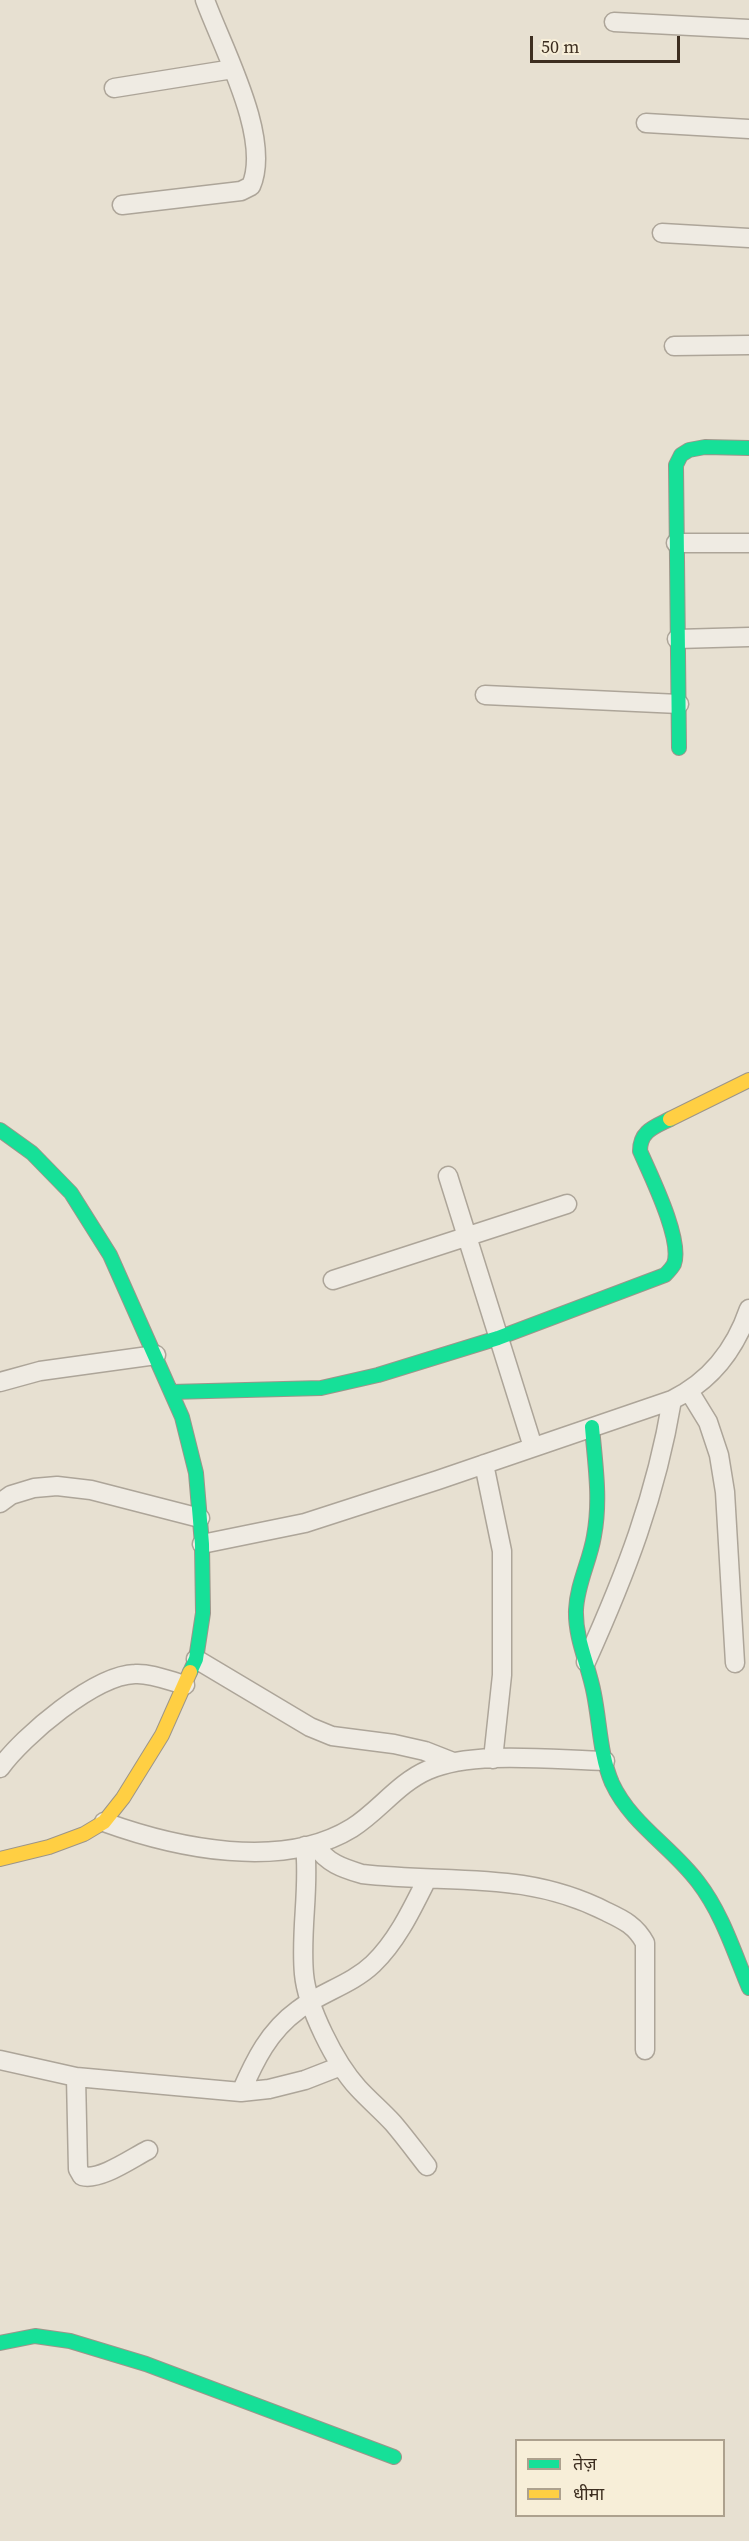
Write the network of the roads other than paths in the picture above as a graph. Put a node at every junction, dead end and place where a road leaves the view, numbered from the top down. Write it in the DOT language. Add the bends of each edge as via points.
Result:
graph roads {
  1 [pos="205,0"];
  2 [pos="614,22"];
  3 [pos="749,29"];
  4 [pos="233,69"];
  5 [pos="114,88"];
  6 [pos="646,123"];
  7 [pos="749,129"];
  8 [pos="122,205"];
  9 [pos="662,233"];
  10 [pos="749,238"];
  11 [pos="749,345"];
  12 [pos="674,346"];
  13 [pos="749,448"];
  14 [pos="676,543"];
  15 [pos="749,543"];
  16 [pos="749,637"];
  17 [pos="678,639"];
  18 [pos="485,695"];
  19 [pos="679,704"];
  20 [pos="679,748"];
  21 [pos="749,1080"];
  22 [pos="0,1130"];
  23 [pos="448,1176"];
  24 [pos="567,1204"];
  25 [pos="467,1238"];
  26 [pos="333,1280"];
  27 [pos="749,1309"];
  28 [pos="498,1338"];
  29 [pos="156,1355"];
  30 [pos="0,1382"];
  31 [pos="689,1391"];
  32 [pos="171,1392"];
  33 [pos="672,1400"];
  34 [pos="592,1427"];
  35 [pos="533,1447"];
  36 [pos="484,1464"];
  37 [pos="0,1503"];
  38 [pos="200,1518"];
  39 [pos="202,1544"];
  40 [pos="196,1659"];
  41 [pos="586,1662"];
  42 [pos="735,1663"];
  43 [pos="185,1685"];
  44 [pos="493,1759"];
  45 [pos="605,1761"];
  46 [pos="453,1762"];
  47 [pos="0,1768"];
  48 [pos="104,1822"];
  49 [pos="310,1846"];
  50 [pos="0,1859"];
  51 [pos="426,1879"];
  52 [pos="749,1988"];
  53 [pos="310,2003"];
  54 [pos="645,2050"];
  55 [pos="0,2060"];
  56 [pos="341,2066"];
  57 [pos="76,2077"];
  58 [pos="241,2092"];
  59 [pos="148,2150"];
  60 [pos="427,2166"];
  61 [pos="0,2343"];
  62 [pos="394,2457"];
  1 -- 4 [label="street"];
  2 -- 3 [label="street"];
  4 -- 5 [label="street"];
  4 -- 8 [label="street" via="244,92 251,122 256,175 251,186"];
  6 -- 7 [label="street"];
  9 -- 10 [label="street"];
  11 -- 12 [label="street"];
  13 -- 14 [label="street" via="693,448 682,453 675,474"];
  14 -- 15 [label="street"];
  14 -- 17 [label="street"];
  16 -- 17 [label="street"];
  17 -- 19 [label="street"];
  18 -- 19 [label="street"];
  19 -- 20 [label="street"];
  21 -- 28 [label="street" via="646,1131 640,1141 640,1151 676,1248 674,1263 665,1275"];
  22 -- 29 [label="street" via="32,1153 71,1193 110,1255"];
  23 -- 25 [label="street"];
  24 -- 25 [label="street"];
  25 -- 26 [label="street"];
  25 -- 28 [label="street"];
  27 -- 31 [label="street" via="742,1330 722,1363"];
  28 -- 32 [label="street" via="321,1388"];
  28 -- 35 [label="street"];
  29 -- 30 [label="street" via="40,1371"];
  29 -- 32 [label="street"];
  31 -- 33 [label="street"];
  31 -- 42 [label="street" via="708,1422 719,1455 725,1492"];
  32 -- 38 [label="street" via="182,1417 196,1473"];
  33 -- 34 [label="street"];
  33 -- 41 [label="street" via="651,1499 623,1580"];
  34 -- 35 [label="street"];
  34 -- 41 [label="street" via="597,1526 576,1609"];
  35 -- 36 [label="street"];
  36 -- 39 [label="street" via="305,1523"];
  36 -- 44 [label="street" via="502,1551 502,1675"];
  37 -- 38 [label="street" via="34,1488 57,1486 91,1490"];
  38 -- 39 [label="street"];
  39 -- 40 [label="street" via="203,1614"];
  40 -- 43 [label="street"];
  40 -- 46 [label="street" via="310,1727 332,1736 394,1744"];
  41 -- 45 [label="street"];
  43 -- 47 [label="street" via="138,1673 120,1675 97,1685 33,1734"];
  43 -- 48 [label="street" via="162,1735"];
  44 -- 45 [label="street"];
  44 -- 46 [label="street"];
  45 -- 52 [label="street" via="621,1800 675,1855 711,1902"];
  46 -- 49 [label="street" via="407,1782 354,1827"];
  48 -- 49 [label="street" via="186,1845 255,1852"];
  48 -- 50 [label="street" via="49,1847"];
  49 -- 51 [label="street" via="339,1867 362,1874"];
  49 -- 53 [label="street" via="302,1937"];
  51 -- 53 [label="street" via="392,1942 372,1965"];
  51 -- 54 [label="street" via="545,1888 583,1900 629,1923 645,1943"];
  53 -- 56 [label="street"];
  53 -- 58 [label="street" via="273,2032 258,2053"];
  55 -- 57 [label="street"];
  56 -- 58 [label="street" via="296,2082"];
  56 -- 60 [label="street"];
  57 -- 58 [label="street"];
  57 -- 59 [label="street" via="78,2169 82,2176 100,2175"];
  61 -- 62 [label="street" via="35,2336 70,2341 146,2364"];
}
